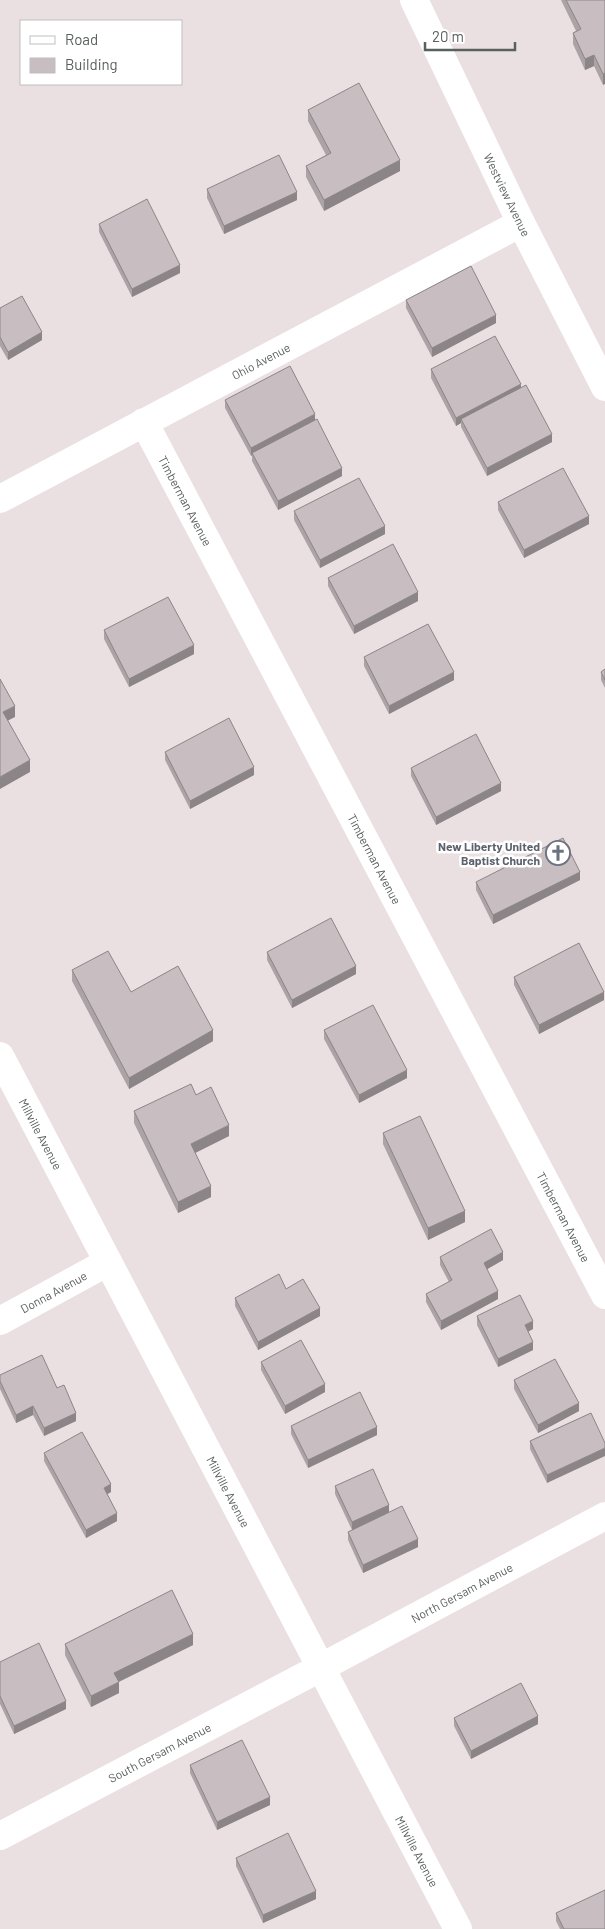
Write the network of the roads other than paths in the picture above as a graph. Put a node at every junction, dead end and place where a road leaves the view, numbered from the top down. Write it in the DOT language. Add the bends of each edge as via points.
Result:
graph roads {
  1 [pos="414,0"];
  2 [pos="521,223"];
  3 [pos="605,387"];
  4 [pos="144,422"];
  5 [pos="0,498"];
  6 [pos="0,1056"];
  7 [pos="108,1262"];
  8 [pos="605,1295"];
  9 [pos="0,1321"];
  10 [pos="605,1516"];
  11 [pos="320,1668"];
  12 [pos="0,1836"];
  13 [pos="458,1929"];
  1 -- 2 [label="street, Westview Avenue"];
  2 -- 3 [label="street, Westview Avenue"];
  2 -- 4 [label="street, Ohio Avenue"];
  4 -- 5 [label="street, Ohio Avenue"];
  4 -- 8 [label="street, Timberman Avenue"];
  6 -- 7 [label="street, Millville Avenue"];
  7 -- 9 [label="street, Donna Avenue"];
  7 -- 11 [label="street, Millville Avenue"];
  10 -- 11 [label="street, North Gersam Avenue"];
  11 -- 12 [label="street, South Gersam Avenue"];
  11 -- 13 [label="street, Millville Avenue"];
}
